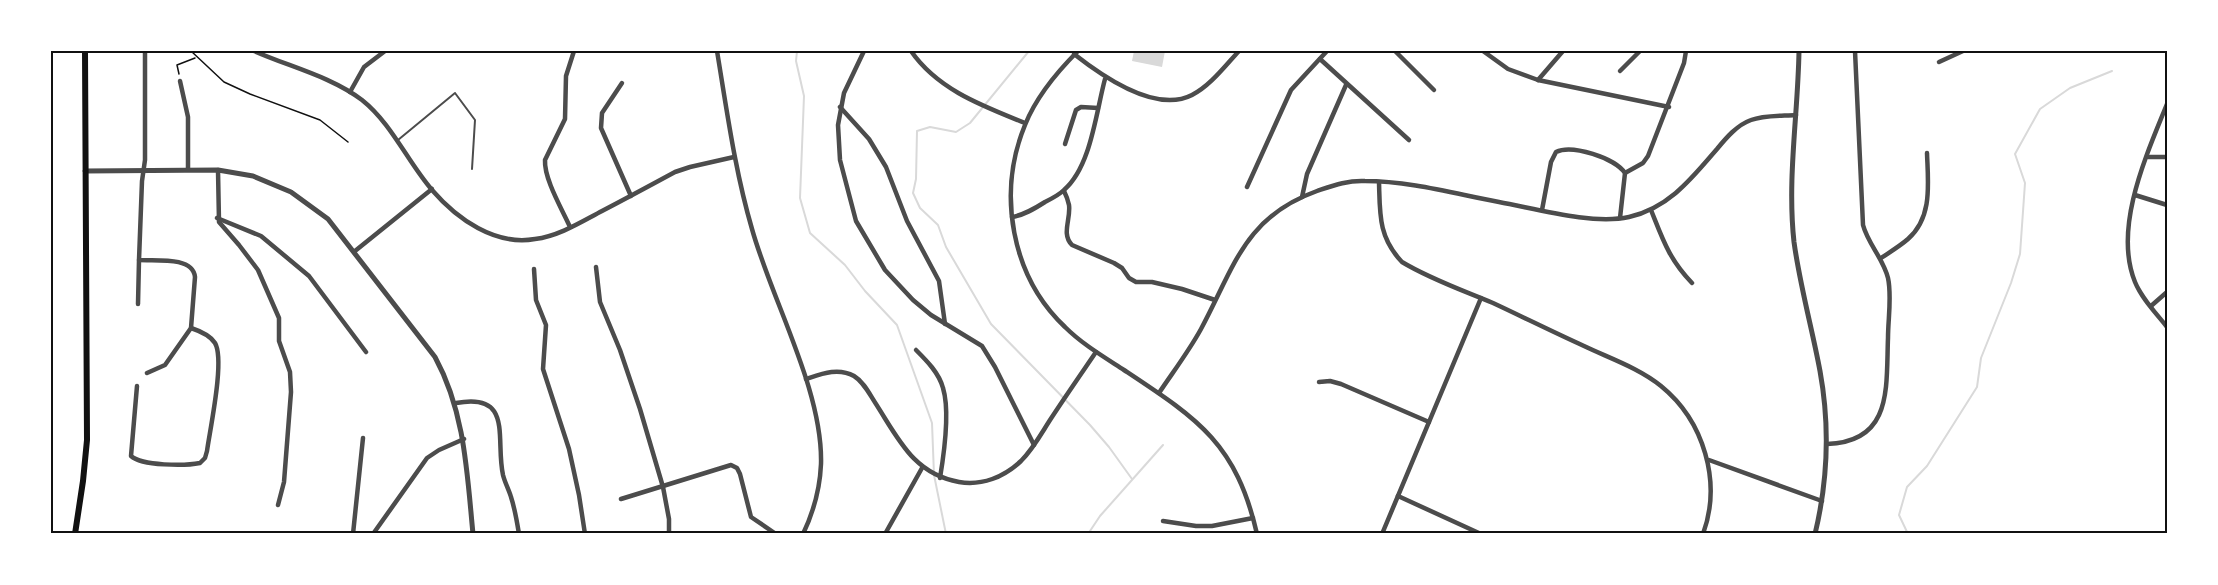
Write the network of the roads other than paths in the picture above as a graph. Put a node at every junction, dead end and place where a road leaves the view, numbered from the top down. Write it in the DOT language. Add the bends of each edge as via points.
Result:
graph roads {
  1 [pos="85,51"];
  2 [pos="146,51"];
  3 [pos="254,51"];
  4 [pos="385,51"];
  5 [pos="574,51"];
  6 [pos="717,51"];
  7 [pos="864,51"];
  8 [pos="911,51"];
  9 [pos="1239,51"];
  10 [pos="1327,51"];
  11 [pos="1395,51"];
  12 [pos="1483,51"];
  13 [pos="1563,51"];
  14 [pos="1640,51"];
  15 [pos="1686,51"];
  16 [pos="1799,51"];
  17 [pos="1855,51"];
  18 [pos="1963,51"];
  19 [pos="1076,53"];
  20 [pos="1320,59"];
  21 [pos="1939,62"];
  22 [pos="1620,71"];
  23 [pos="1105,79"];
  24 [pos="180,81"];
  25 [pos="1538,81"];
  26 [pos="622,83"];
  27 [pos="1346,85"];
  28 [pos="1434,90"];
  29 [pos="350,92"];
  30 [pos="2167,104"];
  31 [pos="840,107"];
  32 [pos="1669,107"];
  33 [pos="1098,108"];
  34 [pos="1796,115"];
  35 [pos="1025,123"];
  36 [pos="398,140"];
  37 [pos="1409,140"];
  38 [pos="1065,144"];
  39 [pos="1926,153"];
  40 [pos="734,157"];
  41 [pos="2148,157"];
  42 [pos="2167,157"];
  43 [pos="188,169"];
  44 [pos="472,169"];
  45 [pos="143,170"];
  46 [pos="218,170"];
  47 [pos="85,171"];
  48 [pos="1625,172"];
  49 [pos="1379,182"];
  50 [pos="1247,187"];
  51 [pos="432,189"];
  52 [pos="1064,190"];
  53 [pos="2135,195"];
  54 [pos="631,196"];
  55 [pos="1302,197"];
  56 [pos="2167,205"];
  57 [pos="1542,210"];
  58 [pos="1651,210"];
  59 [pos="1011,217"];
  60 [pos="217,218"];
  61 [pos="1620,218"];
  62 [pos="570,227"];
  63 [pos="355,251"];
  64 [pos="1881,258"];
  65 [pos="139,260"];
  66 [pos="596,267"];
  67 [pos="534,269"];
  68 [pos="1692,283"];
  69 [pos="2167,292"];
  70 [pos="1481,298"];
  71 [pos="1215,300"];
  72 [pos="138,303"];
  73 [pos="2151,306"];
  74 [pos="945,324"];
  75 [pos="2167,327"];
  76 [pos="191,328"];
  77 [pos="916,350"];
  78 [pos="366,352"];
  79 [pos="1096,352"];
  80 [pos="147,373"];
  81 [pos="806,379"];
  82 [pos="1319,382"];
  83 [pos="137,386"];
  84 [pos="1159,393"];
  85 [pos="456,403"];
  86 [pos="1429,422"];
  87 [pos="363,438"];
  88 [pos="464,440"];
  89 [pos="1827,444"];
  90 [pos="1034,445"];
  91 [pos="1709,460"];
  92 [pos="922,468"];
  93 [pos="940,478"];
  94 [pos="663,487"];
  95 [pos="1398,496"];
  96 [pos="621,500"];
  97 [pos="1822,501"];
  98 [pos="278,505"];
  99 [pos="1253,518"];
  100 [pos="1163,521"];
  101 [pos="75,534"];
  102 [pos="353,534"];
  103 [pos="374,534"];
  104 [pos="473,534"];
  105 [pos="519,534"];
  106 [pos="585,534"];
  107 [pos="669,534"];
  108 [pos="777,534"];
  109 [pos="803,534"];
  110 [pos="885,534"];
  111 [pos="1257,534"];
  112 [pos="1382,534"];
  113 [pos="1481,534"];
  114 [pos="1703,534"];
  115 [pos="1815,534"];
  1 -- 47 [label="main road"];
  2 -- 45 [label="street"];
  3 -- 29 [label="street"];
  4 -- 29 [label="street" via="364,67"];
  5 -- 62 [label="street" via="566,76 565,119 545,166"];
  6 -- 40 [label="street"];
  7 -- 31 [label="street"];
  8 -- 35 [label="street" via="948,88"];
  9 -- 23 [label="street" via="1206,85 1185,98 1150,96"];
  10 -- 20 [label="street"];
  11 -- 28 [label="street"];
  12 -- 25 [label="street" via="1508,69"];
  13 -- 25 [label="street"];
  14 -- 22 [label="street"];
  15 -- 32 [label="street"];
  16 -- 34 [label="street"];
  17 -- 64 [label="street" via="1863,225 1869,243"];
  18 -- 21 [label="street"];
  19 -- 23 [label="street"];
  19 -- 35 [label="street" via="1048,84"];
  20 -- 27 [label="street"];
  20 -- 50 [label="street" via="1291,90"];
  23 -- 33 [label="street"];
  24 -- 43 [label="street" via="188,117"];
  25 -- 32 [label="street"];
  26 -- 54 [label="street" via="602,113 601,128"];
  27 -- 37 [label="street"];
  27 -- 55 [label="street" via="1307,174"];
  29 -- 36 [label="street" via="372,109"];
  30 -- 41 [label="street"];
  31 -- 74 [label="street" via="869,139 886,167 939,281"];
  31 -- 74 [label="street" via="840,160 856,221 891,277"];
  32 -- 48 [label="street" via="1648,156"];
  33 -- 38 [label="street" via="1076,110"];
  33 -- 52 [label="street" via="1083,160"];
  34 -- 58 [label="street" via="1752,119 1741,125 1677,193"];
  34 -- 89 [label="street" via="1794,241 1822,383"];
  35 -- 59 [label="street" via="1013,164"];
  36 -- 44 [label="lane" via="455,93 475,120"];
  36 -- 51 [label="street"];
  39 -- 64 [label="street" via="1928,198 1922,218 1908,239"];
  40 -- 54 [label="street" via="690,166"];
  40 -- 81 [label="street" via="757,247"];
  41 -- 42 [label="street"];
  41 -- 53 [label="street"];
  43 -- 45 [label="street"];
  43 -- 46 [label="street"];
  45 -- 47 [label="street"];
  45 -- 65 [label="street"];
  46 -- 60 [label="street"];
  46 -- 63 [label="street" via="253,176 291,192 328,219"];
  47 -- 101 [label="main road" via="87,440"];
  48 -- 57 [label="street" via="1603,156 1558,151 1551,162"];
  48 -- 61 [label="street"];
  49 -- 55 [label="street" via="1352,181"];
  49 -- 57 [label="street"];
  49 -- 70 [label="street" via="1380,221 1391,251 1413,268"];
  51 -- 62 [label="street" via="474,226 504,238 533,240"];
  51 -- 63 [label="street"];
  52 -- 59 [label="street" via="1022,215"];
  52 -- 71 [label="street" via="1069,206 1066,232 1072,245 1107,259 1136,282 1152,282"];
  53 -- 56 [label="street"];
  53 -- 73 [label="street" via="2128,253 2136,284"];
  54 -- 62 [label="street"];
  55 -- 71 [label="street" via="1271,217 1247,240"];
  57 -- 61 [label="street" via="1597,219"];
  58 -- 61 [label="street"];
  58 -- 68 [label="street" via="1670,257"];
  59 -- 79 [label="street" via="1020,255 1041,299 1064,327"];
  60 -- 78 [label="street" via="261,236 301,268"];
  60 -- 98 [label="street" via="258,270 279,318 279,341 290,372 291,392"];
  63 -- 85 [label="street" via="435,357"];
  64 -- 89 [label="street" via="1889,287 1884,403 1867,431 1856,439"];
  65 -- 72 [label="street"];
  65 -- 76 [label="street" via="178,262 195,272"];
  66 -- 94 [label="street" via="600,302 637,399"];
  67 -- 106 [label="street" via="536,300 546,325 543,369 568,449"];
  69 -- 73 [label="street"];
  70 -- 86 [label="street"];
  70 -- 91 [label="street" via="1612,359 1660,386 1689,419"];
  71 -- 84 [label="street"];
  73 -- 75 [label="street"];
  74 -- 90 [label="street" via="982,346"];
  76 -- 80 [label="street" via="165,365"];
  76 -- 83 [label="street" via="215,342 219,364 207,452 200,463 148,463 131,456"];
  77 -- 93 [label="street" via="943,388 945,445"];
  79 -- 84 [label="street"];
  79 -- 90 [label="street"];
  81 -- 92 [label="street" via="837,371 854,376"];
  81 -- 109 [label="street" via="821,464 816,497"];
  82 -- 86 [label="street" via="1341,384"];
  84 -- 99 [label="street" via="1214,440 1241,481"];
  85 -- 88 [label="street"];
  85 -- 105 [label="street" via="481,401 496,413 503,474"];
  86 -- 95 [label="street"];
  87 -- 102 [label="street"];
  88 -- 103 [label="street" via="427,458"];
  88 -- 104 [label="street"];
  89 -- 97 [label="street"];
  90 -- 93 [label="street" via="1013,468 988,481 964,483"];
  91 -- 97 [label="street"];
  91 -- 114 [label="street" via="1711,489"];
  92 -- 93 [label="street"];
  92 -- 110 [label="street"];
  94 -- 96 [label="street"];
  94 -- 107 [label="street"];
  94 -- 108 [label="street" via="734,466 740,474 751,517"];
  95 -- 112 [label="street"];
  95 -- 113 [label="street"];
  97 -- 115 [label="street"];
  99 -- 100 [label="street" via="1196,526"];
  99 -- 111 [label="street"];
}
